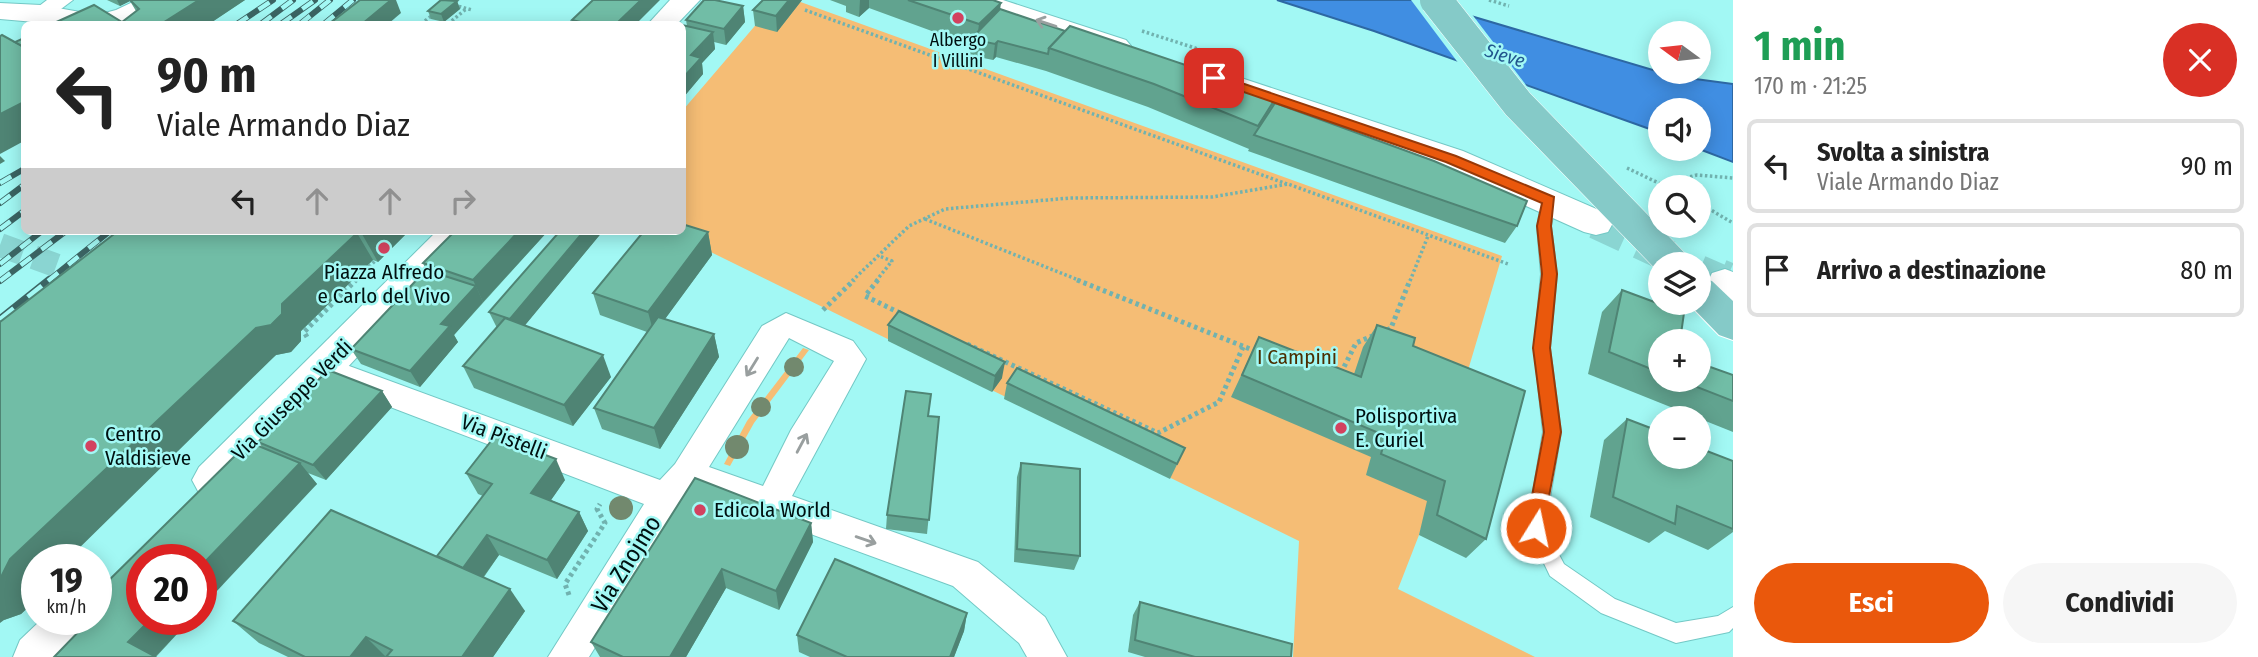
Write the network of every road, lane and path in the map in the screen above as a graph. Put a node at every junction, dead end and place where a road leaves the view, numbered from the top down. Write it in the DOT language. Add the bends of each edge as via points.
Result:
graph roads {
  1 [pos="159,0"];
  2 [pos="451,0"];
  3 [pos="686,0"];
  4 [pos="975,0"];
  5 [pos="1436,0"];
  6 [pos="1489,0"];
  7 [pos="51,6"];
  8 [pos="1509,6"];
  9 [pos="438,10"];
  10 [pos="805,10"];
  11 [pos="0,11"];
  12 [pos="92,21"];
  13 [pos="106,21"];
  14 [pos="425,21"];
  15 [pos="451,21"];
  16 [pos="665,21"];
  17 [pos="1149,57"];
  18 [pos="1201,74"];
  19 [pos="1617,163"];
  20 [pos="1690,175"];
  21 [pos="1648,178"];
  22 [pos="1733,178"];
  23 [pos="1288,184"];
  24 [pos="1549,201"];
  25 [pos="1711,210"];
  26 [pos="924,219"];
  27 [pos="1596,223"];
  28 [pos="1733,223"];
  29 [pos="454,235"];
  30 [pos="1428,236"];
  31 [pos="386,249"];
  32 [pos="1661,252"];
  33 [pos="879,256"];
  34 [pos="1508,264"];
  35 [pos="1719,287"];
  36 [pos="820,313"];
  37 [pos="914,319"];
  38 [pos="1733,325"];
  39 [pos="311,338"];
  40 [pos="963,342"];
  41 [pos="1243,347"];
  42 [pos="1266,356"];
  43 [pos="341,375"];
  44 [pos="1336,384"];
  45 [pos="677,486"];
  46 [pos="603,499"];
  47 [pos="191,502"];
  48 [pos="771,504"];
  49 [pos="571,602"];
  50 [pos="1733,616"];
  51 [pos="60,635"];
  52 [pos="38,657"];
  53 [pos="567,657"];
  54 [pos="1048,657"];
  1 -- 13 [label="street"];
  2 -- 15 [label="path" via="446,4 469,9"];
  3 -- 16 [label="street"];
  17 -- 4 [label="street, one-way"];
  5 -- 32 [label="main road, bridge" via="1532,120"];
  6 -- 8 [label="path"];
  7 -- 11 [label="street"];
  7 -- 12 [label="street"];
  9 -- 14 [label="path"];
  10 -- 23 [label="path"];
  18 -- 24 [label="street" via="1451,159"];
  19 -- 21 [label="path"];
  20 -- 22 [label="path"];
  23 -- 26 [label="path" via="1212,197 1070,198 967,205"];
  23 -- 30 [label="path"];
  24 -- 27 [label="street"];
  24 -- 50 [label="lane" via="1544,226 1549,274 1542,348 1552,432 1536,528 1557,570 1608,606 1676,633 1722,625"];
  25 -- 28 [label="path"];
  26 -- 33 [label="path" via="909,226"];
  26 -- 41 [label="path"];
  29 -- 47 [label="street, Via Giuseppe Verdi"];
  30 -- 34 [label="path"];
  30 -- 44 [label="path" via="1391,328 1356,343"];
  31 -- 39 [label="path" via="304,332"];
  33 -- 36 [label="path"];
  33 -- 37 [label="path" via="892,261 865,296"];
  35 -- 38 [label="main road"];
  40 -- 41 [label="path" via="1158,433 1219,402"];
  41 -- 42 [label="path"];
  43 -- 45 [label="street, Via Pistelli"];
  45 -- 48 [label="street, Via Pistelli"];
  48 -- 45 [label="street, Via Znojmo, one-way" via="851,359 842,349 786,324 773,334"];
  45 -- 53 [label="street, Via Znojmo"];
  46 -- 49 [label="path" via="597,509 605,523 565,584"];
  48 -- 54 [label="street, Via Pistelli, one-way" via="965,574 1031,630"];
  51 -- 52 [label="street"];
}
